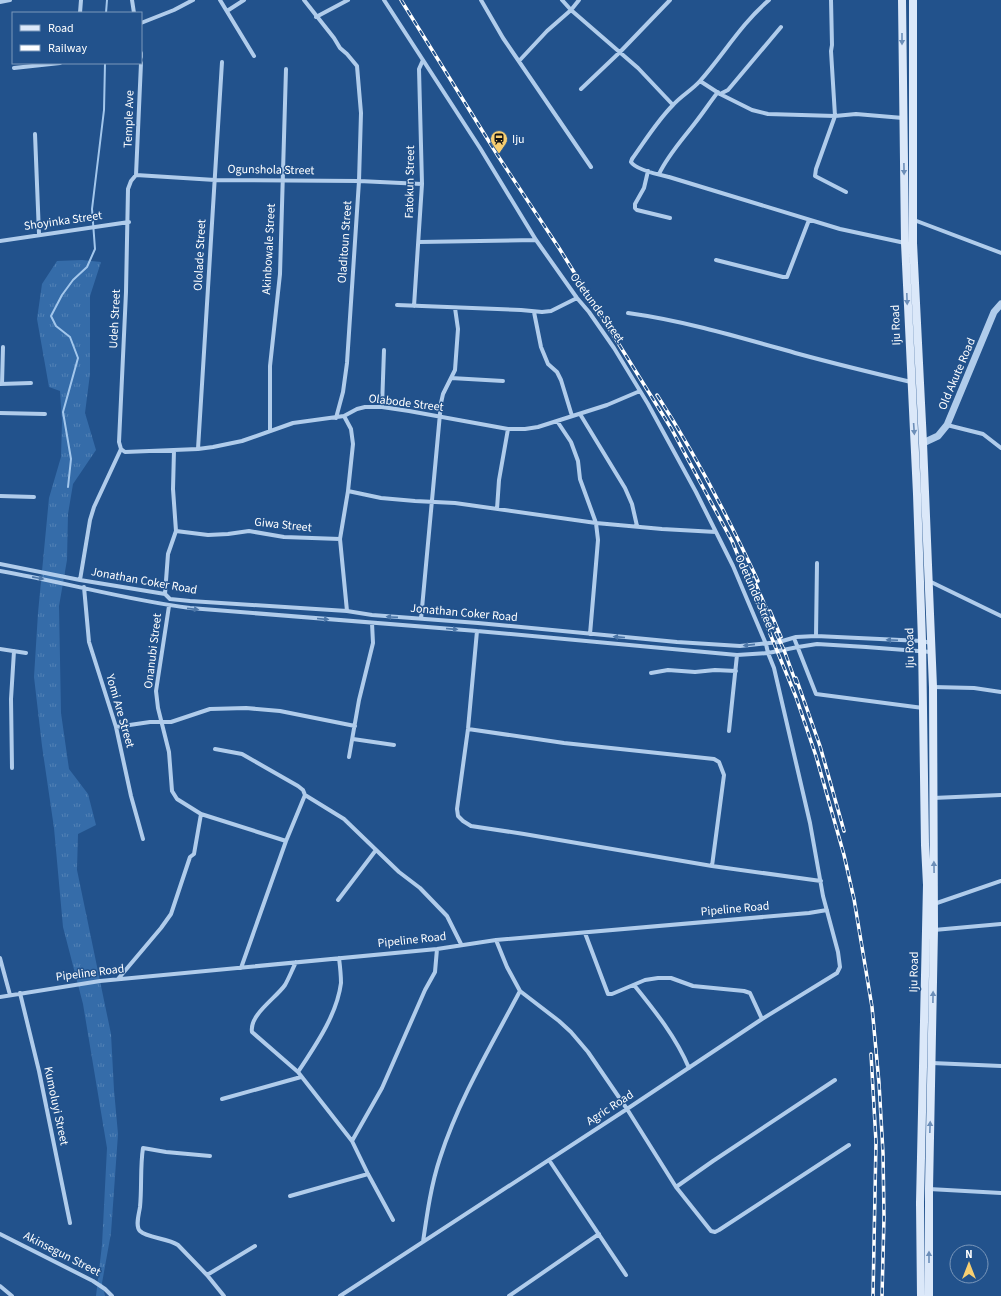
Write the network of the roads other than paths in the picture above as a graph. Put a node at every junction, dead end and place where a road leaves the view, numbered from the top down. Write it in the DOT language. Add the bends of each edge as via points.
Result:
graph roads {
  1 [pos="10,0"];
  2 [pos="80,0"];
  3 [pos="132,0"];
  4 [pos="193,0"];
  5 [pos="220,0"];
  6 [pos="244,0"];
  7 [pos="304,0"];
  8 [pos="348,0"];
  9 [pos="384,0"];
  10 [pos="481,0"];
  11 [pos="562,0"];
  12 [pos="579,0"];
  13 [pos="670,0"];
  14 [pos="769,0"];
  15 [pos="831,0"];
  16 [pos="902,0"];
  17 [pos="913,0"];
  18 [pos="0,2"];
  19 [pos="571,10"];
  20 [pos="80,12"];
  21 [pos="134,12"];
  22 [pos="227,12"];
  23 [pos="316,17"];
  24 [pos="142,23"];
  25 [pos="781,27"];
  26 [pos="620,52"];
  27 [pos="254,56"];
  28 [pos="423,60"];
  29 [pos="518,61"];
  30 [pos="222,62"];
  31 [pos="51,64"];
  32 [pos="141,64"];
  33 [pos="14,68"];
  34 [pos="286,69"];
  35 [pos="700,81"];
  36 [pos="581,89"];
  37 [pos="719,93"];
  38 [pos="673,105"];
  39 [pos="836,116"];
  40 [pos="903,118"];
  41 [pos="35,134"];
  42 [pos="591,167"];
  43 [pos="648,171"];
  44 [pos="659,174"];
  45 [pos="136,175"];
  46 [pos="215,180"];
  47 [pos="282,181"];
  48 [pos="359,181"];
  49 [pos="422,184"];
  50 [pos="846,192"];
  51 [pos="670,218"];
  52 [pos="809,220"];
  53 [pos="914,220"];
  54 [pos="128,222"];
  55 [pos="39,234"];
  56 [pos="536,240"];
  57 [pos="0,241"];
  58 [pos="419,242"];
  59 [pos="905,243"];
  60 [pos="1001,254"];
  61 [pos="716,260"];
  62 [pos="577,298"];
  63 [pos="1001,304"];
  64 [pos="397,305"];
  65 [pos="414,306"];
  66 [pos="455,308"];
  67 [pos="534,312"];
  68 [pos="628,313"];
  69 [pos="3,348"];
  70 [pos="384,350"];
  71 [pos="451,378"];
  72 [pos="503,381"];
  73 [pos="911,382"];
  74 [pos="31,383"];
  75 [pos="1,384"];
  76 [pos="640,391"];
  77 [pos="382,407"];
  78 [pos="0,414"];
  79 [pos="45,414"];
  80 [pos="580,414"];
  81 [pos="344,416"];
  82 [pos="440,416"];
  83 [pos="572,416"];
  84 [pos="336,418"];
  85 [pos="557,422"];
  86 [pos="948,425"];
  87 [pos="508,429"];
  88 [pos="270,430"];
  89 [pos="923,443"];
  90 [pos="1001,448"];
  91 [pos="121,449"];
  92 [pos="198,449"];
  93 [pos="174,450"];
  94 [pos="348,491"];
  95 [pos="0,496"];
  96 [pos="34,497"];
  97 [pos="431,501"];
  98 [pos="497,509"];
  99 [pos="596,523"];
  100 [pos="637,526"];
  101 [pos="176,531"];
  102 [pos="716,532"];
  103 [pos="340,539"];
  104 [pos="817,563"];
  105 [pos="0,564"];
  106 [pos="0,571"];
  107 [pos="80,580"];
  108 [pos="929,581"];
  109 [pos="84,587"];
  110 [pos="164,594"];
  111 [pos="169,606"];
  112 [pos="347,611"];
  113 [pos="1001,616"];
  114 [pos="421,619"];
  115 [pos="372,623"];
  116 [pos="477,631"];
  117 [pos="590,634"];
  118 [pos="816,636"];
  119 [pos="794,638"];
  120 [pos="922,641"];
  121 [pos="930,643"];
  122 [pos="766,644"];
  123 [pos="798,646"];
  124 [pos="0,649"];
  125 [pos="14,651"];
  126 [pos="26,652"];
  127 [pos="922,652"];
  128 [pos="931,652"];
  129 [pos="768,653"];
  130 [pos="737,655"];
  131 [pos="736,671"];
  132 [pos="651,673"];
  133 [pos="932,687"];
  134 [pos="1001,692"];
  135 [pos="923,708"];
  136 [pos="162,722"];
  137 [pos="355,726"];
  138 [pos="116,727"];
  139 [pos="468,729"];
  140 [pos="729,731"];
  141 [pos="353,739"];
  142 [pos="394,745"];
  143 [pos="215,750"];
  144 [pos="349,757"];
  145 [pos="12,768"];
  146 [pos="306,795"];
  147 [pos="1001,795"];
  148 [pos="933,798"];
  149 [pos="201,814"];
  150 [pos="143,839"];
  151 [pos="286,841"];
  152 [pos="376,850"];
  153 [pos="712,866"];
  154 [pos="820,881"];
  155 [pos="1001,881"];
  156 [pos="338,900"];
  157 [pos="934,905"];
  158 [pos="827,910"];
  159 [pos="1001,924"];
  160 [pos="934,930"];
  161 [pos="585,932"];
  162 [pos="496,940"];
  163 [pos="461,944"];
  164 [pos="437,949"];
  165 [pos="0,958"];
  166 [pos="339,958"];
  167 [pos="296,962"];
  168 [pos="240,968"];
  169 [pos="118,979"];
  170 [pos="634,985"];
  171 [pos="520,991"];
  172 [pos="20,993"];
  173 [pos="10,995"];
  174 [pos="0,997"];
  175 [pos="762,1019"];
  176 [pos="932,1063"];
  177 [pos="1001,1066"];
  178 [pos="689,1068"];
  179 [pos="298,1072"];
  180 [pos="301,1076"];
  181 [pos="835,1080"];
  182 [pos="222,1099"];
  183 [pos="627,1109"];
  184 [pos="352,1141"];
  185 [pos="849,1145"];
  186 [pos="210,1156"];
  187 [pos="549,1160"];
  188 [pos="368,1174"];
  189 [pos="676,1187"];
  190 [pos="929,1189"];
  191 [pos="1001,1193"];
  192 [pos="290,1196"];
  193 [pos="394,1220"];
  194 [pos="70,1223"];
  195 [pos="0,1234"];
  196 [pos="599,1234"];
  197 [pos="423,1242"];
  198 [pos="256,1246"];
  199 [pos="626,1275"];
  200 [pos="207,1276"];
  201 [pos="0,1286"];
  202 [pos="12,1296"];
  203 [pos="112,1296"];
  204 [pos="224,1296"];
  205 [pos="340,1296"];
  206 [pos="509,1296"];
  207 [pos="921,1296"];
  208 [pos="929,1296"];
  1 -- 18 [label="street"];
  2 -- 20 [label="street"];
  3 -- 21 [label="street"];
  4 -- 24 [label="street"];
  5 -- 22 [label="street"];
  6 -- 22 [label="street"];
  7 -- 23 [label="street"];
  8 -- 23 [label="street"];
  9 -- 28 [label="street, Odetunde Street"];
  10 -- 29 [label="street"];
  11 -- 19 [label="street"];
  12 -- 19 [label="street"];
  13 -- 26 [label="street"];
  14 -- 35 [label="street" via="739,31"];
  15 -- 39 [label="street" via="831,51"];
  16 -- 40 [label="main road, Iju Road, one-way"];
  17 -- 53 [label="main road, Iju Road"];
  19 -- 26 [label="street"];
  19 -- 29 [label="street"];
  22 -- 27 [label="street"];
  23 -- 48 [label="street, Oladitoun Street" via="357,66 361,113"];
  25 -- 37 [label="street" via="728,90"];
  26 -- 36 [label="street"];
  26 -- 38 [label="street"];
  28 -- 49 [label="street, Fatokun Street" via="419,69"];
  28 -- 56 [label="street, Odetunde Street"];
  29 -- 42 [label="street"];
  30 -- 46 [label="street, Ololade Street"];
  31 -- 33 [label="street"];
  32 -- 45 [label="street, Temple Ave"];
  34 -- 47 [label="street, Akinbowale Street"];
  35 -- 37 [label="street"];
  35 -- 38 [label="street"];
  37 -- 39 [label="street" via="752,110 768,114"];
  37 -- 44 [label="street" via="674,149"];
  38 -- 43 [label="street" via="632,158 633,166"];
  39 -- 40 [label="street" via="856,114"];
  39 -- 50 [label="street" via="815,176"];
  40 -- 59 [label="main road, Iju Road, one-way"];
  41 -- 55 [label="street"];
  43 -- 44 [label="street"];
  43 -- 51 [label="street" via="635,208"];
  44 -- 52 [label="street"];
  45 -- 46 [label="street, Ogunshola Street"];
  45 -- 54 [label="street, Udeh Street" via="128,189"];
  46 -- 47 [label="street, Ogunshola Street"];
  46 -- 92 [label="street, Ololade Street"];
  47 -- 48 [label="street, Ogunshola Street"];
  47 -- 88 [label="street, Akinbowale Street" via="280,274 270,366"];
  48 -- 49 [label="street, Ogunshola Street"];
  48 -- 84 [label="street, Oladitoun Street" via="347,363 344,392"];
  49 -- 58 [label="street, Fatokun Street"];
  52 -- 59 [label="street"];
  52 -- 61 [label="street" via="787,277"];
  53 -- 60 [label="street"];
  53 -- 89 [label="main road, Iju Road"];
  54 -- 55 [label="street, Shoyinka Street"];
  54 -- 91 [label="street, Udeh Street" via="119,442"];
  55 -- 57 [label="street, Shoyinka Street"];
  56 -- 58 [label="street"];
  56 -- 62 [label="street, Odetunde Street"];
  58 -- 65 [label="street, Fatokun Street"];
  59 -- 73 [label="main road, Iju Road, one-way"];
  62 -- 67 [label="street" via="551,311"];
  62 -- 76 [label="street, Odetunde Street" via="614,348"];
  63 -- 86 [label="street, Old Akute Road" via="994,312"];
  64 -- 65 [label="street"];
  65 -- 66 [label="street"];
  66 -- 67 [label="street"];
  66 -- 71 [label="street" via="458,329 455,370"];
  67 -- 83 [label="street" via="541,347 548,364 561,380"];
  68 -- 73 [label="street" via="718,331"];
  69 -- 75 [label="street"];
  70 -- 77 [label="street"];
  71 -- 72 [label="street"];
  71 -- 82 [label="street" via="443,394"];
  73 -- 120 [label="main road, Iju Road, one-way"];
  74 -- 75 [label="street"];
  76 -- 80 [label="street, Olabode Street"];
  76 -- 102 [label="street, Odetunde Street"];
  77 -- 81 [label="street, Olabode Street" via="361,408"];
  77 -- 82 [label="street, Olabode Street"];
  78 -- 79 [label="street"];
  80 -- 83 [label="street, Olabode Street"];
  80 -- 100 [label="street" via="625,488"];
  81 -- 84 [label="street, Olabode Street"];
  81 -- 94 [label="street" via="353,444"];
  82 -- 87 [label="street, Olabode Street"];
  82 -- 97 [label="street"];
  83 -- 85 [label="street, Olabode Street"];
  84 -- 88 [label="street, Olabode Street" via="315,419"];
  85 -- 87 [label="street, Olabode Street" via="538,428"];
  85 -- 99 [label="street" via="571,442 578,461 580,480"];
  86 -- 89 [label="street, Old Akute Road" via="938,436"];
  86 -- 90 [label="street" via="983,434"];
  87 -- 98 [label="street"];
  88 -- 92 [label="street, Olabode Street" via="242,441"];
  89 -- 108 [label="main road, Iju Road"];
  91 -- 93 [label="street, Olabode Street" via="125,452"];
  91 -- 107 [label="street" via="94,507"];
  92 -- 93 [label="street, Olabode Street"];
  93 -- 101 [label="street"];
  94 -- 97 [label="street" via="381,498"];
  94 -- 103 [label="street"];
  95 -- 96 [label="street"];
  97 -- 98 [label="street"];
  97 -- 114 [label="street"];
  98 -- 99 [label="street"];
  99 -- 100 [label="street"];
  99 -- 117 [label="street" via="598,540"];
  100 -- 102 [label="street" via="662,530"];
  101 -- 103 [label="street, Giwa Street" via="208,535 249,531 284,537"];
  101 -- 110 [label="street" via="168,554"];
  102 -- 122 [label="street, Odetunde Street" via="749,600"];
  103 -- 112 [label="street"];
  104 -- 118 [label="street"];
  105 -- 107 [label="street, Jonathan Coker Road"];
  106 -- 109 [label="street, Jonathan Coker Road, one-way"];
  107 -- 110 [label="street, Jonathan Coker Road"];
  108 -- 113 [label="street"];
  108 -- 121 [label="main road, Iju Road"];
  109 -- 111 [label="street, Jonathan Coker Road"];
  109 -- 138 [label="street, Yomi Are Street" via="89,642"];
  110 -- 112 [label="street, Jonathan Coker Road" via="170,599 190,601"];
  111 -- 115 [label="street, Jonathan Coker Road, one-way"];
  111 -- 136 [label="street, Onanubi Street" via="156,691"];
  114 -- 112 [label="street, Jonathan Coker Road, one-way"];
  114 -- 117 [label="street, Jonathan Coker Road"];
  115 -- 116 [label="street, Jonathan Coker Road, one-way"];
  115 -- 137 [label="street" via="373,643"];
  116 -- 130 [label="street, Jonathan Coker Road"];
  116 -- 139 [label="street"];
  122 -- 117 [label="street, Jonathan Coker Road, one-way" via="740,646"];
  118 -- 119 [label="street, Jonathan Coker Road"];
  120 -- 118 [label="street, Jonathan Coker Road, one-way"];
  119 -- 122 [label="street, Jonathan Coker Road"];
  119 -- 123 [label="street"];
  120 -- 121 [label="street, Jonathan Coker Road"];
  120 -- 127 [label="main road, Iju Road"];
  121 -- 128 [label="main road, Iju Road"];
  122 -- 129 [label="street, Odetunde Street"];
  123 -- 127 [label="street, Jonathan Coker Road" via="817,644"];
  123 -- 129 [label="street, Jonathan Coker Road"];
  123 -- 135 [label="street" via="816,694"];
  124 -- 125 [label="street"];
  125 -- 126 [label="street"];
  125 -- 145 [label="street" via="11,699"];
  127 -- 128 [label="street, Jonathan Coker Road"];
  127 -- 135 [label="main road, Iju Road"];
  128 -- 133 [label="main road, Iju Road"];
  129 -- 130 [label="street, Jonathan Coker Road"];
  129 -- 154 [label="street, Odetunde Street" via="774,668 810,823"];
  130 -- 131 [label="street"];
  131 -- 132 [label="street" via="668,670"];
  131 -- 140 [label="street"];
  133 -- 134 [label="street" via="974,688"];
  133 -- 148 [label="main road, Iju Road"];
  135 -- 207 [label="main road, Iju Road" via="924,846 927,885 920,1196"];
  136 -- 137 [label="street" via="171,722 210,709 246,708 280,711"];
  136 -- 138 [label="street"];
  136 -- 149 [label="street, Onanubi Street" via="169,752 172,791 177,799"];
  137 -- 141 [label="street"];
  138 -- 150 [label="street, Yomi Are Street"];
  139 -- 153 [label="street" via="457,809 458,816 471,826"];
  139 -- 153 [label="street" via="564,743 714,759 719,762 724,775"];
  141 -- 142 [label="street"];
  141 -- 144 [label="street"];
  143 -- 146 [label="street" via="242,754 298,786"];
  146 -- 151 [label="street"];
  146 -- 152 [label="street" via="337,814"];
  147 -- 148 [label="street"];
  157 -- 148 [label="main road, Iju Road, one-way"];
  149 -- 151 [label="street, Onanubi Street"];
  149 -- 169 [label="street" via="194,854 190,858 171,914"];
  151 -- 168 [label="street"];
  152 -- 156 [label="street"];
  152 -- 163 [label="street" via="420,888 447,916"];
  153 -- 154 [label="street"];
  154 -- 158 [label="street, Odetunde Street"];
  155 -- 157 [label="street"];
  157 -- 160 [label="main road, Iju Road"];
  158 -- 161 [label="street, Pipeline Road"];
  158 -- 175 [label="street, Agric Road" via="838,952 838,973"];
  159 -- 160 [label="street"];
  176 -- 160 [label="main road, Iju Road, one-way"];
  161 -- 162 [label="street, Pipeline Road"];
  161 -- 170 [label="street" via="608,994"];
  162 -- 163 [label="street, Pipeline Road"];
  162 -- 171 [label="street"];
  163 -- 164 [label="street, Pipeline Road"];
  164 -- 166 [label="street, Pipeline Road"];
  164 -- 184 [label="street" via="435,972 382,1088"];
  165 -- 173 [label="street"];
  166 -- 167 [label="street, Pipeline Road"];
  166 -- 179 [label="street" via="341,982 337,1002 320,1037"];
  167 -- 168 [label="street, Pipeline Road"];
  167 -- 179 [label="street" via="285,984 266,1004 251,1027 252,1032"];
  168 -- 169 [label="street, Pipeline Road"];
  169 -- 172 [label="street, Pipeline Road"];
  170 -- 175 [label="street" via="644,980 671,978 693,986 744,991 753,997"];
  170 -- 178 [label="street" via="668,1029"];
  171 -- 183 [label="street" via="571,1032"];
  171 -- 197 [label="street" via="476,1073 451,1128 439,1160"];
  172 -- 173 [label="street, Pipeline Road"];
  172 -- 194 [label="street, Kumoluyi Street"];
  173 -- 174 [label="street, Pipeline Road"];
  175 -- 178 [label="street, Agric Road"];
  176 -- 177 [label="street"];
  190 -- 176 [label="main road, Iju Road, one-way"];
  178 -- 183 [label="street, Agric Road"];
  179 -- 180 [label="street"];
  180 -- 182 [label="street"];
  180 -- 184 [label="street"];
  181 -- 189 [label="street"];
  183 -- 187 [label="street, Agric Road"];
  183 -- 189 [label="street"];
  184 -- 188 [label="street"];
  185 -- 189 [label="street" via="715,1232 711,1231"];
  186 -- 200 [label="street" via="143,1148 138,1226 145,1235 172,1241 178,1245"];
  187 -- 196 [label="street"];
  187 -- 197 [label="street, Agric Road"];
  188 -- 192 [label="street"];
  188 -- 193 [label="street"];
  190 -- 191 [label="street"];
  208 -- 190 [label="main road, Iju Road, one-way"];
  195 -- 203 [label="street, Akinsegun Street" via="93,1281"];
  196 -- 199 [label="street"];
  196 -- 206 [label="street"];
  197 -- 205 [label="street, Agric Road"];
  198 -- 200 [label="street"];
  200 -- 204 [label="street"];
  201 -- 202 [label="street"];
}
